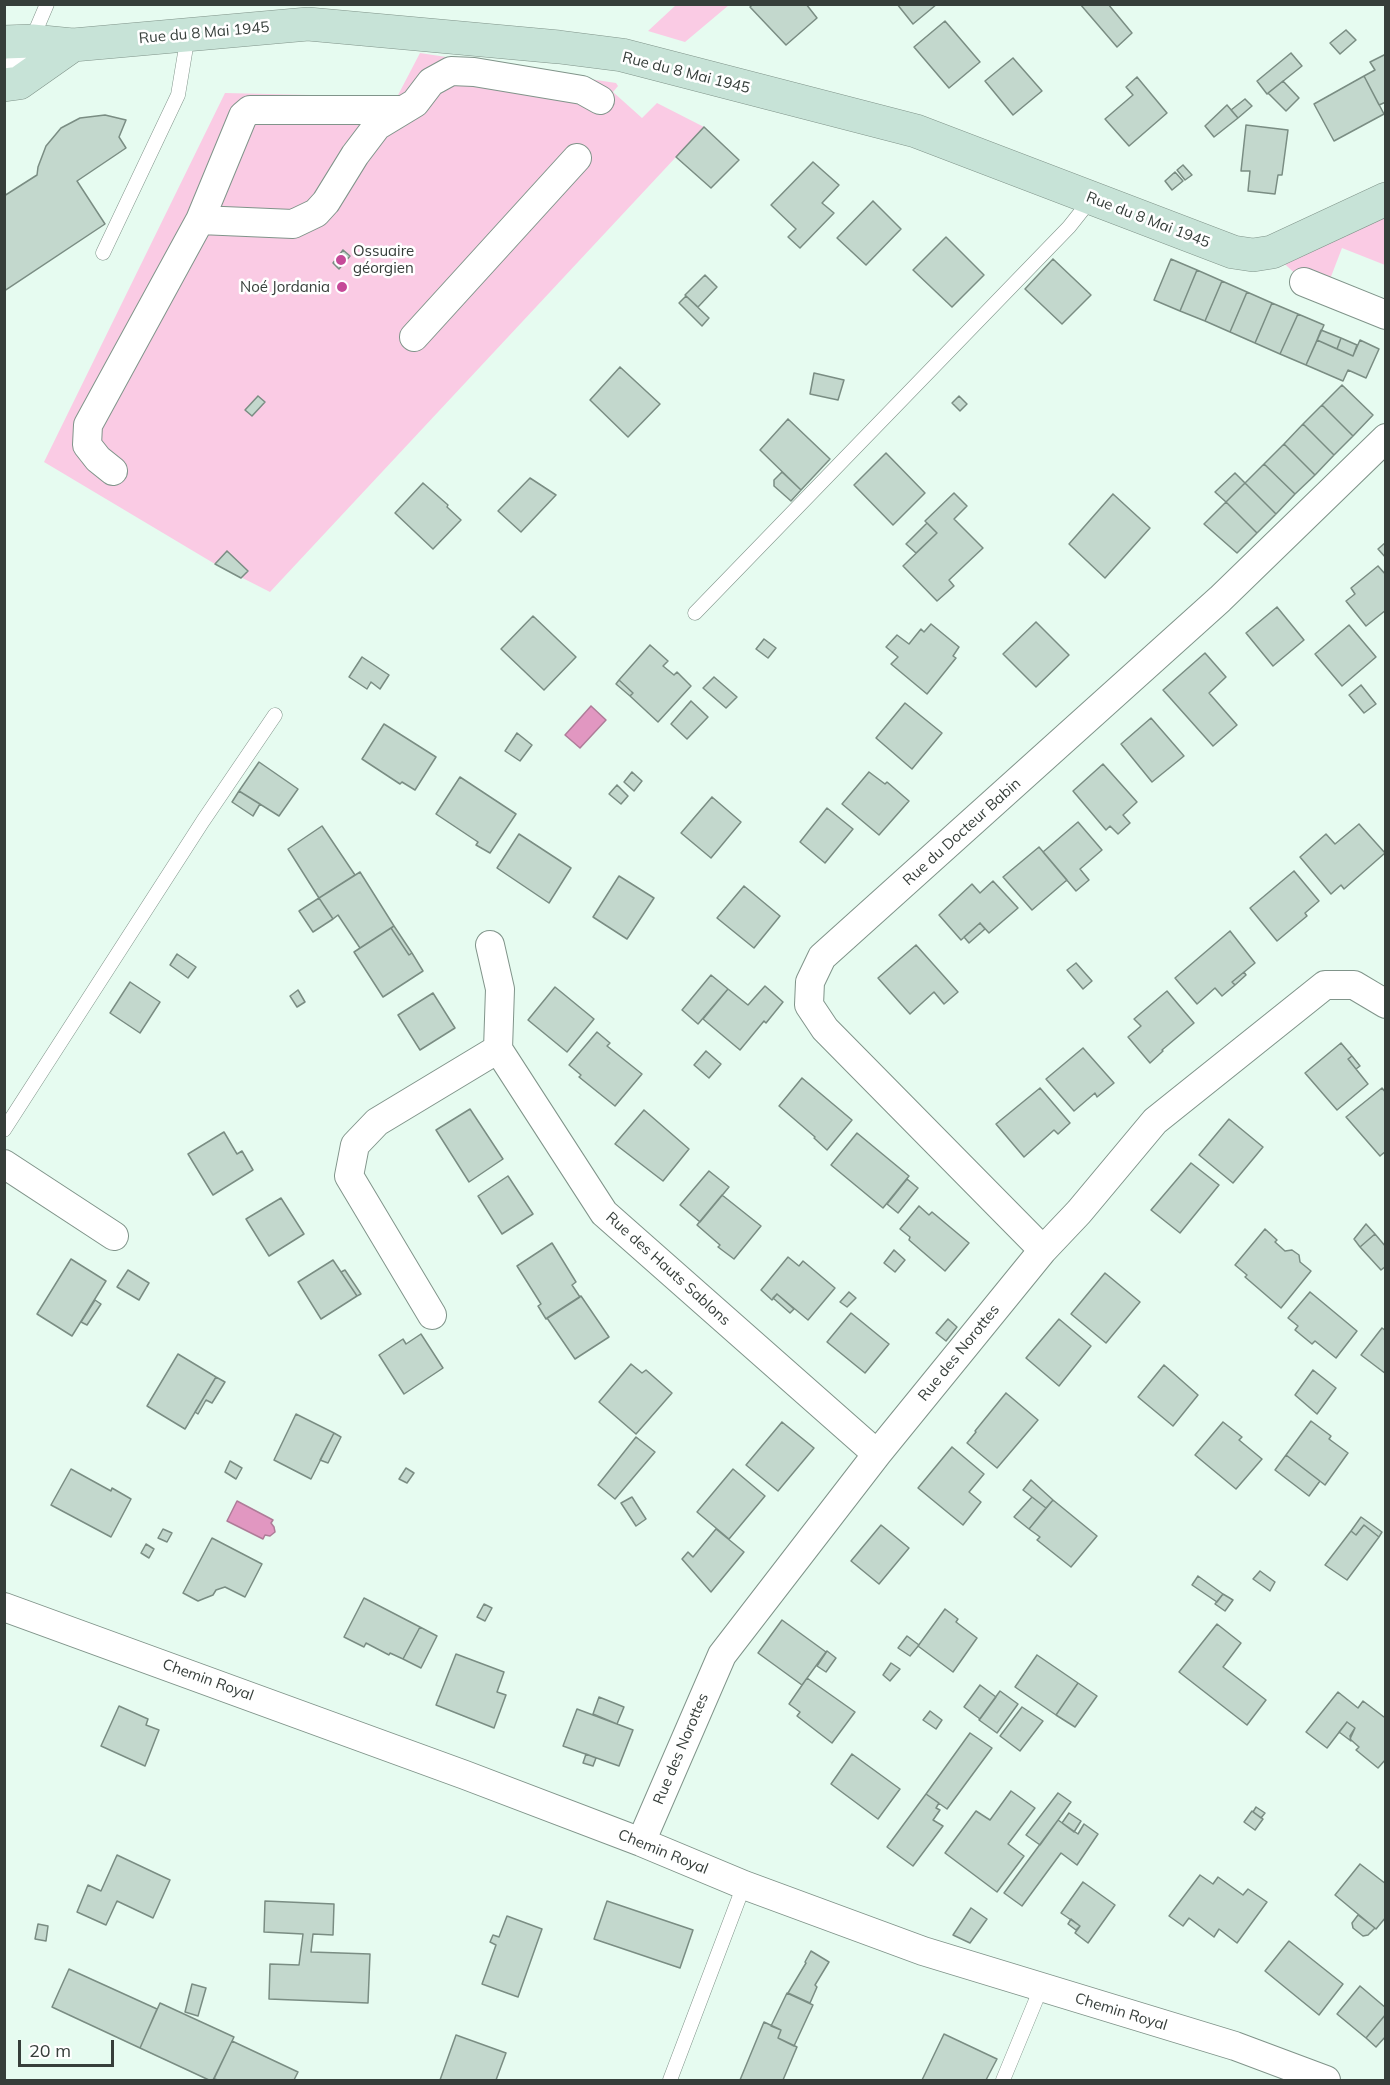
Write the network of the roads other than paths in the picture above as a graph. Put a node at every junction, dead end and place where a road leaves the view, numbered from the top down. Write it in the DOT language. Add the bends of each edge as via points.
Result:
graph roads {
  1 [pos="47,4"];
  2 [pos="188,35"];
  3 [pos="18,42"];
  4 [pos="74,45"];
  5 [pos="4,67"];
  6 [pos="4,84"];
  7 [pos="600,100"];
  8 [pos="404,110"];
  9 [pos="577,158"];
  10 [pos="1092,198"];
  11 [pos="1386,199"];
  12 [pos="200,220"];
  13 [pos="103,253"];
  14 [pos="1304,282"];
  15 [pos="1386,315"];
  16 [pos="414,337"];
  17 [pos="1386,438"];
  18 [pos="113,471"];
  19 [pos="696,613"];
  20 [pos="275,716"];
  21 [pos="490,945"];
  22 [pos="1386,1004"];
  23 [pos="498,1049"];
  24 [pos="4,1130"];
  25 [pos="4,1164"];
  26 [pos="114,1236"];
  27 [pos="1043,1250"];
  28 [pos="432,1315"];
  29 [pos="877,1454"];
  30 [pos="4,1606"];
  31 [pos="641,1842"];
  32 [pos="744,1885"];
  33 [pos="1041,1988"];
  34 [pos="670,2080"];
  35 [pos="1003,2080"];
  36 [pos="1326,2080"];
  1 -- 3 [label="lane"];
  2 -- 4 [label="street, Rue du 8 Mai 1945"];
  2 -- 10 [label="street, Rue du 8 Mai 1945" via="308,24 622,56 916,131"];
  2 -- 13 [label="lane" via="178,95"];
  3 -- 4 [label="street, Rue du 8 Mai 1945"];
  3 -- 5 [label="lane" via="24,58"];
  4 -- 6 [label="street, Rue du 8 Mai 1945" via="19,83"];
  7 -- 8 [label="street" via="582,90 451,71 431,82 415,103"];
  8 -- 12 [label="street" via="377,126 316,213 293,224"];
  8 -- 12 [label="street" via="250,110 243,116"];
  9 -- 16 [label="street"];
  10 -- 11 [label="street, Rue du 8 Mai 1945" via="1233,252 1253,255 1272,252"];
  10 -- 19 [label="lane" via="1060,236"];
  12 -- 18 [label="street" via="88,425 87,445"];
  14 -- 15 [label="street"];
  17 -- 27 [label="street, Rue du Docteur Babin" via="1220,599 822,957 810,982 809,1005 825,1029"];
  20 -- 24 [label="lane"];
  21 -- 23 [label="street" via="500,989"];
  22 -- 27 [label="street, Rue des Norottes" via="1354,985 1325,985 1155,1121"];
  23 -- 28 [label="street" via="377,1122 355,1145 349,1176"];
  23 -- 29 [label="street, Rue des Hauts Sablons" via="604,1213"];
  25 -- 26 [label="street"];
  27 -- 29 [label="street, Rue des Norottes"];
  29 -- 31 [label="street, Rue des Norottes" via="722,1655"];
  30 -- 31 [label="street, Chemin Royal"];
  31 -- 32 [label="street, Chemin Royal"];
  32 -- 33 [label="street, Chemin Royal" via="923,1951"];
  32 -- 34 [label="lane"];
  33 -- 35 [label="lane"];
  33 -- 36 [label="street, Chemin Royal" via="1235,2046"];
}
